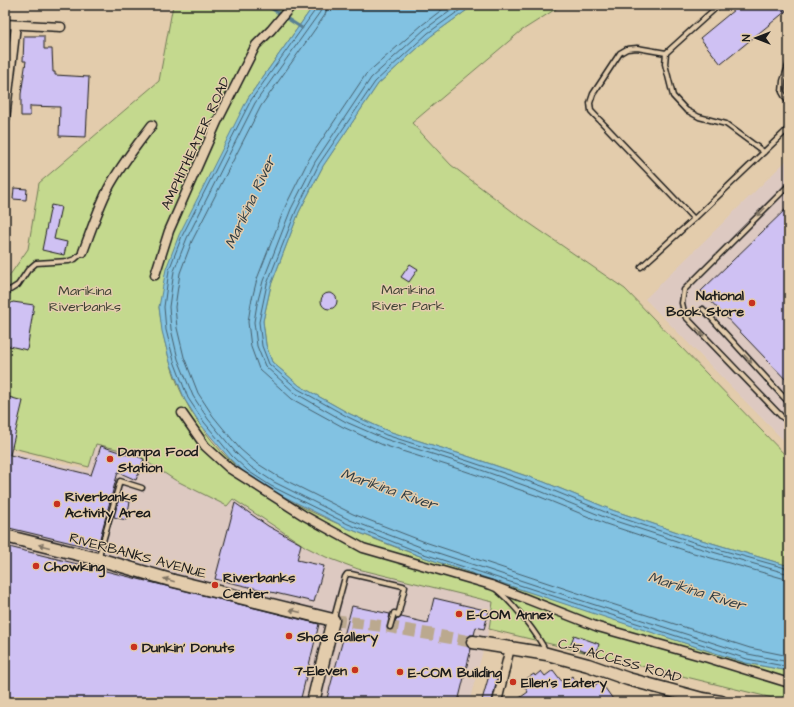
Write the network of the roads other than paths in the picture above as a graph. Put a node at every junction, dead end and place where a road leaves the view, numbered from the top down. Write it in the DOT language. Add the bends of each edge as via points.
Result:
graph roads {
  1 [pos="292,5"];
  2 [pos="719,5"];
  3 [pos="5,24"];
  4 [pos="16,25"];
  5 [pos="61,27"];
  6 [pos="666,53"];
  7 [pos="789,64"];
  8 [pos="789,104"];
  9 [pos="5,119"];
  10 [pos="152,125"];
  11 [pos="789,128"];
  12 [pos="764,152"];
  13 [pos="789,185"];
  14 [pos="694,219"];
  15 [pos="83,252"];
  16 [pos="641,267"];
  17 [pos="155,275"];
  18 [pos="5,293"];
  19 [pos="703,309"];
  20 [pos="789,403"];
  21 [pos="182,413"];
  22 [pos="789,422"];
  23 [pos="142,488"];
  24 [pos="5,536"];
  25 [pos="98,559"];
  26 [pos="491,585"];
  27 [pos="333,620"];
  28 [pos="390,627"];
  29 [pos="472,642"];
  30 [pos="510,648"];
  31 [pos="547,654"];
  32 [pos="789,683"];
  33 [pos="313,702"];
  34 [pos="497,702"];
  35 [pos="721,702"];
  1 -- 17 [label="street, AMPHITHEATER ROAD" via="256,45 217,122 169,231"];
  2 -- 6 [label="lane"];
  3 -- 4 [label="street"];
  4 -- 5 [label="street"];
  4 -- 9 [label="street"];
  6 -- 12 [label="lane" via="666,70 673,96 686,110 699,117 726,124"];
  6 -- 14 [label="lane" via="637,48 620,53 594,94 590,103 591,111"];
  7 -- 8 [label="lane" via="782,81 782,92"];
  10 -- 15 [label="street" via="135,146 109,188"];
  11 -- 12 [label="lane"];
  12 -- 14 [label="lane"];
  13 -- 22 [label="lane, one-way" via="684,290 682,303 684,316 782,418"];
  14 -- 16 [label="lane"];
  15 -- 18 [label="lane" via="69,261 36,263 18,285"];
  19 -- 20 [label="lane, one-way"];
  21 -- 26 [label="street" via="205,446 228,468 362,548"];
  23 -- 25 [label="lane" via="120,481"];
  25 -- 24 [label="street, RIVERBANKS AVENUE, one-way"];
  27 -- 25 [label="street, RIVERBANKS AVENUE, one-way" via="174,581"];
  26 -- 31 [label="lane" via="504,596 536,634"];
  26 -- 32 [label="street" via="598,627"];
  27 -- 28 [label="lane" via="345,576 351,574 405,588 398,615 394,613"];
  27 -- 33 [label="street"];
  29 -- 30 [label="street, C-5 ACCESS ROAD"];
  30 -- 31 [label="street, C-5 ACCESS ROAD"];
  30 -- 34 [label="street"];
  31 -- 35 [label="street, C-5 ACCESS ROAD" via="628,679"];
}
